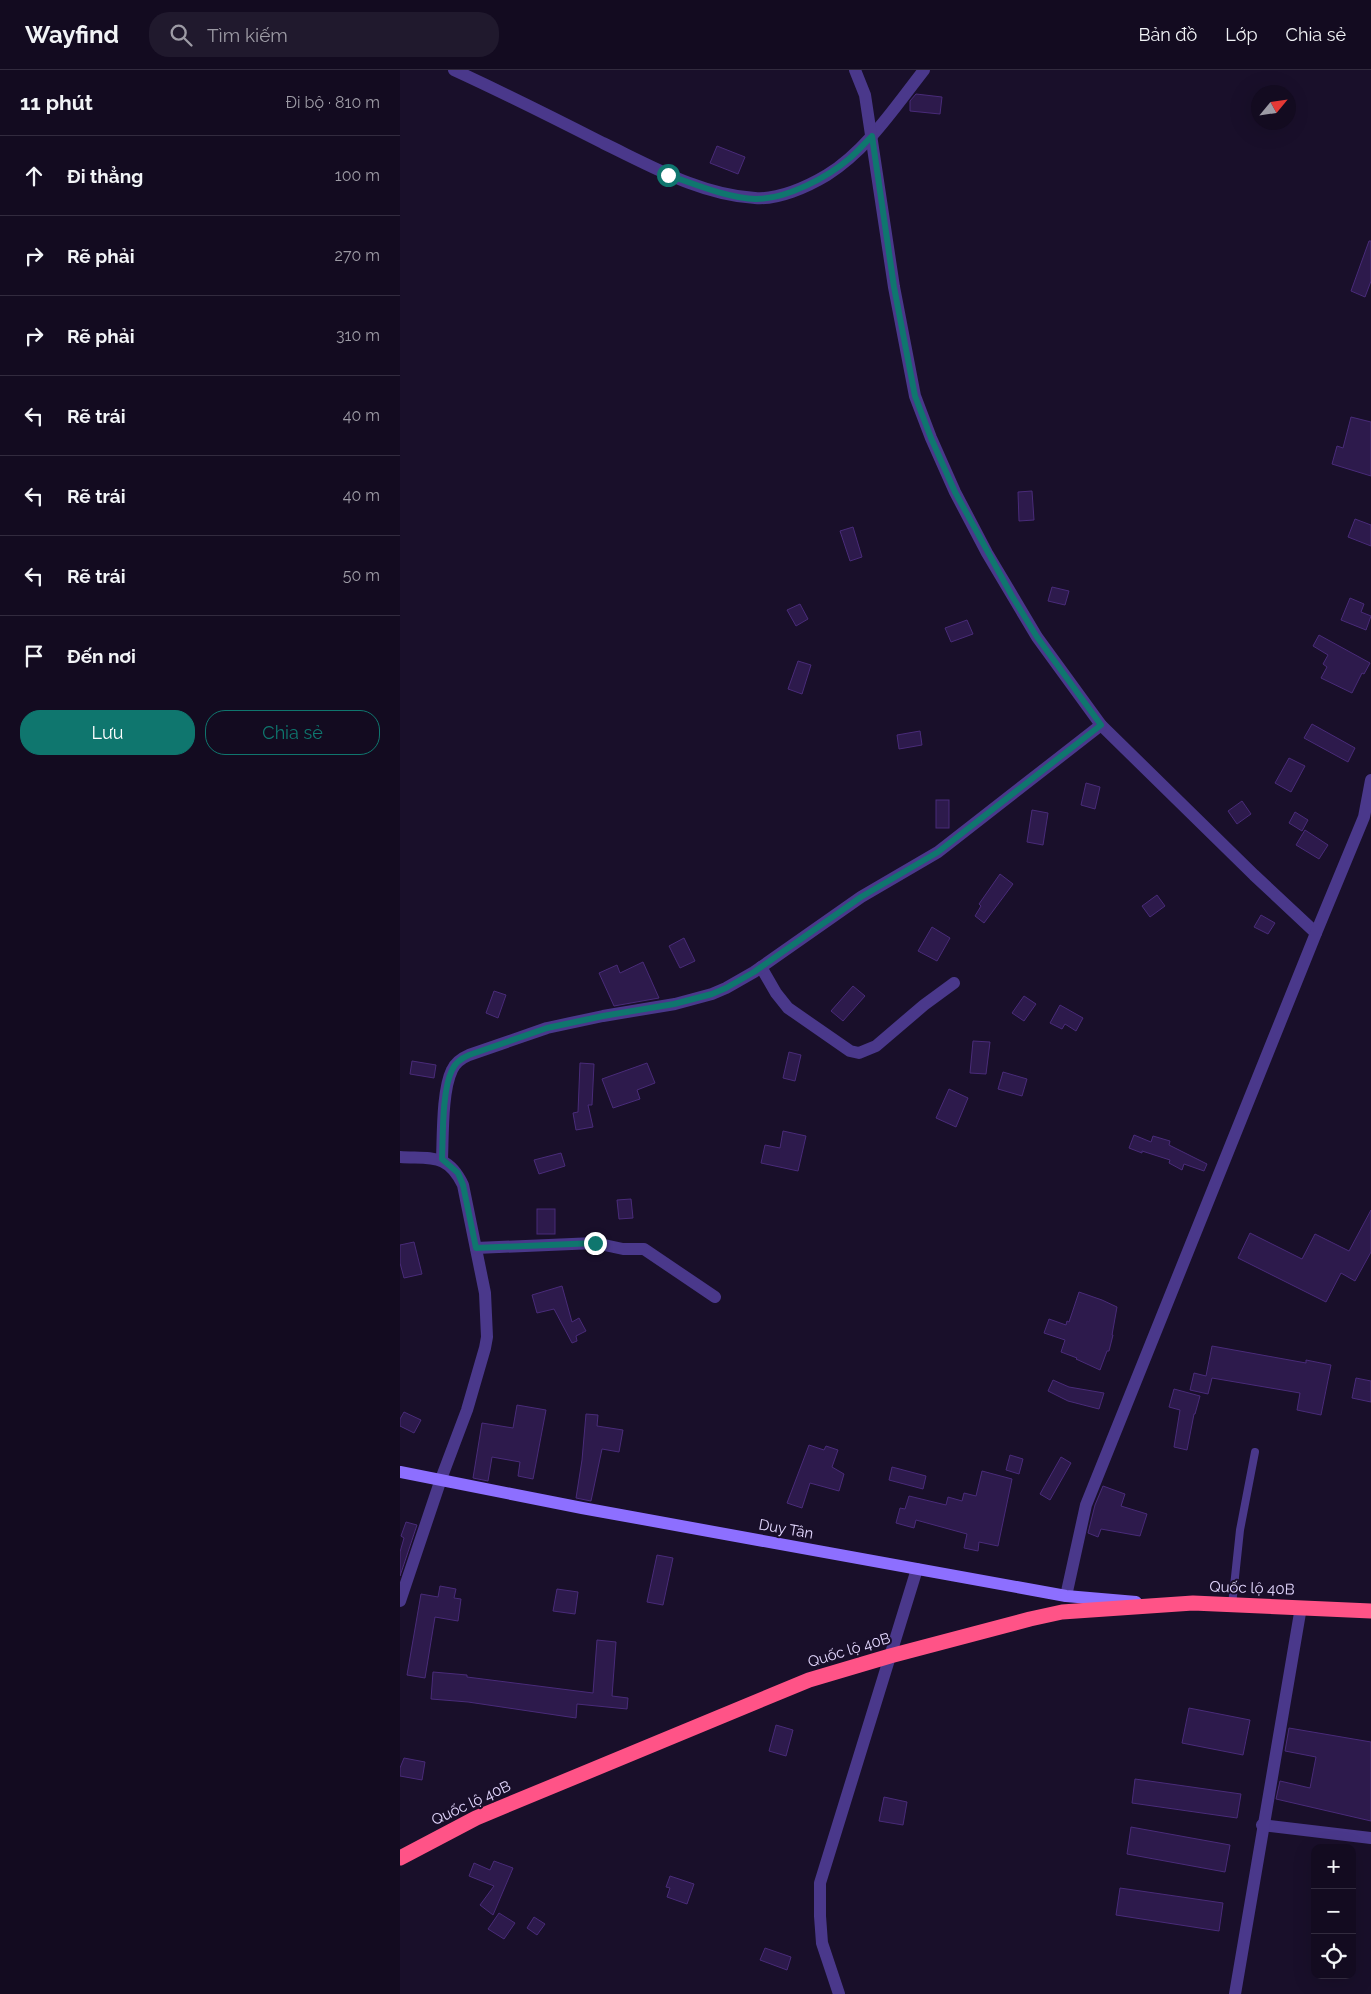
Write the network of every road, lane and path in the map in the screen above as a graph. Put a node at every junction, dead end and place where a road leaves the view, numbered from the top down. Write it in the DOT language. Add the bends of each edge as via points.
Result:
graph roads {
  1 [pos="454,70"];
  2 [pos="855,70"];
  3 [pos="924,70"];
  4 [pos="872,136"];
  5 [pos="1101,725"];
  6 [pos="1371,780"];
  7 [pos="1316,932"];
  8 [pos="761,967"];
  9 [pos="954,983"];
  10 [pos="400,1157"];
  11 [pos="442,1159"];
  12 [pos="476,1248"];
  13 [pos="714,1297"];
  14 [pos="1255,1452"];
  15 [pos="400,1472"];
  16 [pos="441,1479"];
  17 [pos="917,1569"];
  18 [pos="1066,1596"];
  19 [pos="400,1602"];
  20 [pos="1169,1605"];
  21 [pos="1232,1605"];
  22 [pos="1301,1607"];
  23 [pos="1339,1609"];
  24 [pos="1371,1611"];
  25 [pos="1371,1620"];
  26 [pos="890,1656"];
  27 [pos="1262,1825"];
  28 [pos="1371,1838"];
  29 [pos="400,1858"];
  30 [pos="839,1994"];
  31 [pos="1235,1994"];
  1 -- 4 [label="street" via="668,175 708,189 757,199 802,187 826,175 850,158"];
  2 -- 4 [label="street" via="865,95"];
  3 -- 4 [label="street"];
  4 -- 5 [label="street" via="894,287 915,396 931,438 955,492 1012,596 1037,637"];
  5 -- 7 [label="street" via="1254,876"];
  5 -- 8 [label="street" via="938,852 861,897"];
  6 -- 7 [label="street" via="1364,817"];
  7 -- 18 [label="street" via="1086,1505"];
  8 -- 9 [label="street" via="788,1008 850,1051 859,1053 876,1046 924,1004"];
  8 -- 11 [label="street" via="712,994 547,1028 460,1059 448,1084"];
  10 -- 11 [label="street"];
  11 -- 12 [label="street" via="458,1173 463,1185"];
  12 -- 13 [label="street" via="595,1243 623,1249 644,1249"];
  12 -- 16 [label="street" via="485,1293 486,1348 468,1410"];
  14 -- 21 [label="lane" via="1240,1530"];
  15 -- 16 [label="street, Duy Tân"];
  16 -- 17 [label="street, Duy Tân" via="591,1510"];
  16 -- 19 [label="street"];
  17 -- 18 [label="street, Duy Tân"];
  17 -- 26 [label="street"];
  18 -- 20 [label="street, Duy Tân"];
  20 -- 21 [label="highway, Quốc lộ 40B"];
  20 -- 26 [label="highway, Quốc lộ 40B" via="1062,1612"];
  21 -- 22 [label="highway, Quốc lộ 40B"];
  22 -- 23 [label="highway, Quốc lộ 40B"];
  22 -- 27 [label="street"];
  23 -- 24 [label="highway, Quốc lộ 40B"];
  23 -- 25 [label="highway, Quốc lộ 40B"];
  26 -- 29 [label="highway, Quốc lộ 40B" via="809,1680 476,1818"];
  26 -- 30 [label="street" via="820,1883 822,1943"];
  27 -- 28 [label="street"];
  27 -- 31 [label="street"];
}
